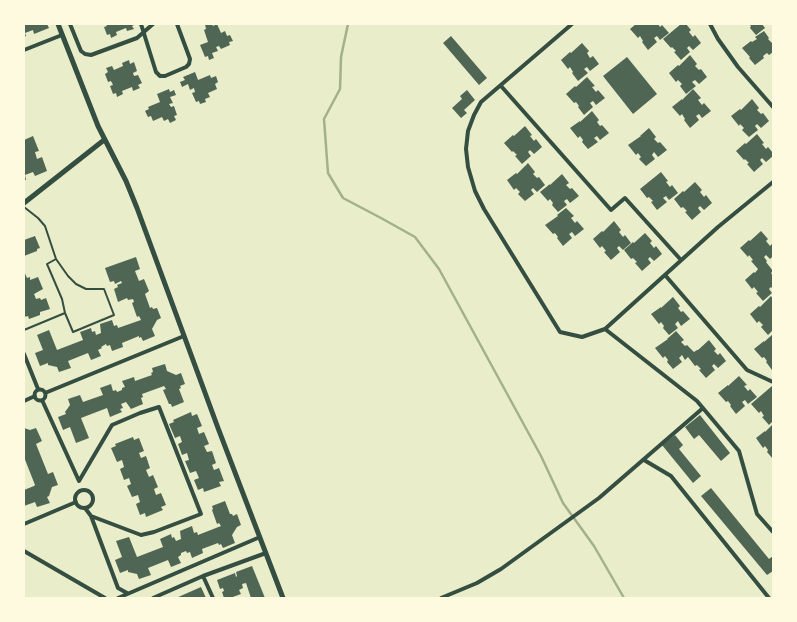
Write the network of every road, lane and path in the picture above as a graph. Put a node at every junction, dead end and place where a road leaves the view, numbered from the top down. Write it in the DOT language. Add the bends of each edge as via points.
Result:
graph roads {
  1 [pos="58,24"];
  2 [pos="70,24"];
  3 [pos="141,24"];
  4 [pos="153,24"];
  5 [pos="176,24"];
  6 [pos="572,24"];
  7 [pos="710,24"];
  8 [pos="144,33"];
  9 [pos="62,35"];
  10 [pos="24,50"];
  11 [pos="501,86"];
  12 [pos="773,107"];
  13 [pos="104,140"];
  14 [pos="773,182"];
  15 [pos="24,203"];
  16 [pos="24,207"];
  17 [pos="56,259"];
  18 [pos="680,260"];
  19 [pos="665,275"];
  20 [pos="65,313"];
  21 [pos="605,329"];
  22 [pos="24,330"];
  23 [pos="184,336"];
  24 [pos="24,354"];
  25 [pos="773,382"];
  26 [pos="38,389"];
  27 [pos="45,393"];
  28 [pos="35,396"];
  29 [pos="42,400"];
  30 [pos="24,401"];
  31 [pos="703,408"];
  32 [pos="644,460"];
  33 [pos="79,481"];
  34 [pos="82,491"];
  35 [pos="76,502"];
  36 [pos="85,508"];
  37 [pos="91,516"];
  38 [pos="24,524"];
  39 [pos="773,532"];
  40 [pos="260,537"];
  41 [pos="24,551"];
  42 [pos="266,553"];
  43 [pos="203,576"];
  44 [pos="127,594"];
  45 [pos="773,596"];
  46 [pos="105,598"];
  47 [pos="118,598"];
  48 [pos="153,598"];
  49 [pos="213,598"];
  50 [pos="283,598"];
  51 [pos="441,598"];
  52 [pos="770,598"];
  1 -- 9 [label="street"];
  2 -- 8 [label="street" via="81,50 91,55 122,45"];
  3 -- 8 [label="street"];
  4 -- 8 [label="street"];
  5 -- 8 [label="street" via="190,59 189,64 165,76 160,76 156,72"];
  6 -- 11 [label="street"];
  7 -- 12 [label="street" via="738,67"];
  9 -- 10 [label="street"];
  9 -- 13 [label="street"];
  11 -- 18 [label="street" via="611,210 625,198"];
  11 -- 21 [label="street" via="481,102 468,131 468,167 475,191 560,332 582,337"];
  13 -- 15 [label="street"];
  13 -- 23 [label="street" via="131,194"];
  14 -- 18 [label="street"];
  16 -- 17 [label="lane" via="45,226"];
  17 -- 20 [label="lane" via="47,264"];
  17 -- 20 [label="lane" via="76,284 86,289 104,289 114,315 73,332"];
  18 -- 19 [label="street"];
  19 -- 21 [label="street"];
  19 -- 25 [label="street" via="747,370"];
  20 -- 22 [label="lane"];
  21 -- 31 [label="street"];
  23 -- 27 [label="street"];
  23 -- 40 [label="street"];
  24 -- 26 [label="street"];
  26 -- 27 [label="street"];
  26 -- 28 [label="street"];
  27 -- 29 [label="street"];
  28 -- 29 [label="street"];
  28 -- 30 [label="street"];
  29 -- 33 [label="street"];
  31 -- 32 [label="street"];
  31 -- 39 [label="street" via="739,451 756,514"];
  32 -- 51 [label="street" via="598,498 489,576"];
  32 -- 52 [label="street" via="671,476"];
  33 -- 34 [label="street"];
  33 -- 37 [label="street" via="112,425 159,407 201,514 141,535"];
  34 -- 35 [label="street" via="77,494"];
  34 -- 36 [label="street" via="87,491 92,497 90,505"];
  35 -- 36 [label="street" via="79,507"];
  35 -- 38 [label="street"];
  36 -- 37 [label="street"];
  37 -- 44 [label="street" via="118,588"];
  40 -- 42 [label="street"];
  40 -- 44 [label="street"];
  41 -- 46 [label="street"];
  42 -- 43 [label="street"];
  42 -- 50 [label="street"];
  43 -- 48 [label="street"];
  43 -- 49 [label="street"];
  44 -- 47 [label="street"];
  45 -- 52 [label="street"];
}
